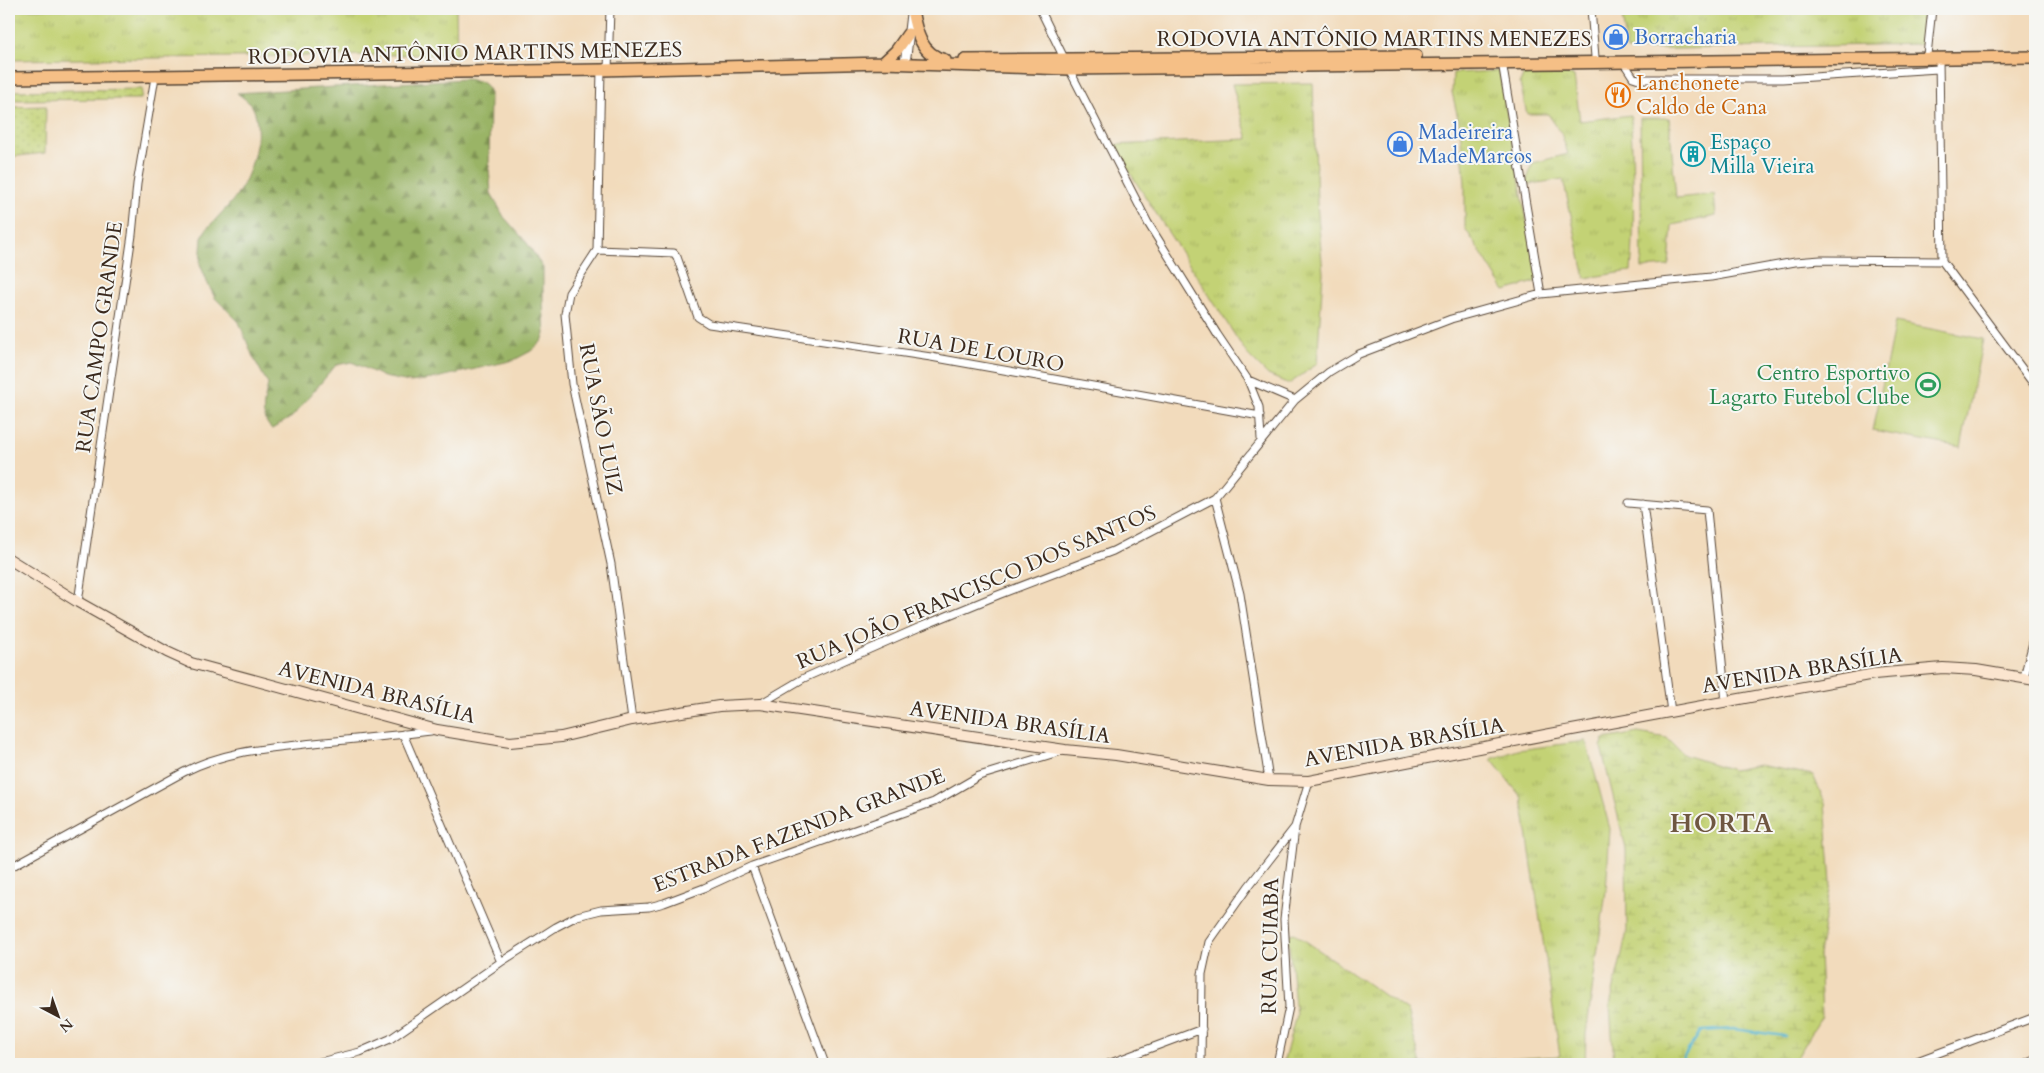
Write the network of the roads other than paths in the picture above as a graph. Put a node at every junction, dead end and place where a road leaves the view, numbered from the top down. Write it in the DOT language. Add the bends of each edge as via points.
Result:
graph roads {
  1 [pos="610,9"];
  2 [pos="912,9"];
  3 [pos="1040,9"];
  4 [pos="1591,9"];
  5 [pos="1932,9"];
  6 [pos="908,34"];
  7 [pos="2035,52"];
  8 [pos="1927,55"];
  9 [pos="1595,57"];
  10 [pos="2035,57"];
  11 [pos="946,60"];
  12 [pos="1502,62"];
  13 [pos="883,63"];
  14 [pos="1624,63"];
  15 [pos="905,64"];
  16 [pos="922,64"];
  17 [pos="1067,64"];
  18 [pos="1938,64"];
  19 [pos="604,70"];
  20 [pos="156,77"];
  21 [pos="9,78"];
  22 [pos="597,250"];
  23 [pos="1942,262"];
  24 [pos="1541,294"];
  25 [pos="1248,380"];
  26 [pos="2035,386"];
  27 [pos="1295,400"];
  28 [pos="1260,416"];
  29 [pos="1261,439"];
  30 [pos="1216,498"];
  31 [pos="1628,503"];
  32 [pos="1643,504"];
  33 [pos="9,559"];
  34 [pos="78,602"];
  35 [pos="2035,635"];
  36 [pos="2024,678"];
  37 [pos="2035,680"];
  38 [pos="1726,702"];
  39 [pos="760,704"];
  40 [pos="1671,712"];
  41 [pos="632,720"];
  42 [pos="437,730"];
  43 [pos="403,734"];
  44 [pos="1065,750"];
  45 [pos="1270,780"];
  46 [pos="1309,781"];
  47 [pos="1295,828"];
  48 [pos="752,866"];
  49 [pos="9,868"];
  50 [pos="501,962"];
  51 [pos="2035,1017"];
  52 [pos="1202,1028"];
  53 [pos="2035,1060"];
  54 [pos="312,1064"];
  55 [pos="825,1064"];
  56 [pos="1108,1064"];
  57 [pos="1201,1064"];
  58 [pos="1277,1064"];
  59 [pos="1909,1064"];
  60 [pos="2026,1064"];
  1 -- 19 [label="street"];
  2 -- 6 [label="street"];
  2 -- 11 [label="main road" via="920,40 930,52"];
  3 -- 17 [label="street"];
  4 -- 9 [label="street"];
  5 -- 8 [label="street"];
  6 -- 13 [label="main road"];
  6 -- 15 [label="street"];
  7 -- 8 [label="main road, RODOVIA ANTÔNIO MARTINS MENEZES"];
  8 -- 9 [label="main road, RODOVIA ANTÔNIO MARTINS MENEZES"];
  9 -- 17 [label="main road, RODOVIA ANTÔNIO MARTINS MENEZES" via="1369,56"];
  10 -- 18 [label="main road, RODOVIA ANTÔNIO MARTINS MENEZES"];
  11 -- 16 [label="main road, RODOVIA ANTÔNIO MARTINS MENEZES"];
  11 -- 17 [label="main road, RODOVIA ANTÔNIO MARTINS MENEZES"];
  12 -- 14 [label="main road, RODOVIA ANTÔNIO MARTINS MENEZES"];
  12 -- 17 [label="main road, RODOVIA ANTÔNIO MARTINS MENEZES"];
  12 -- 24 [label="street"];
  13 -- 15 [label="main road, RODOVIA ANTÔNIO MARTINS MENEZES"];
  13 -- 19 [label="main road, RODOVIA ANTÔNIO MARTINS MENEZES"];
  14 -- 18 [label="main road, RODOVIA ANTÔNIO MARTINS MENEZES"];
  14 -- 18 [label="street" via="1637,79 1782,79"];
  15 -- 16 [label="main road, RODOVIA ANTÔNIO MARTINS MENEZES"];
  16 -- 17 [label="main road, RODOVIA ANTÔNIO MARTINS MENEZES" via="976,67"];
  17 -- 25 [label="street" via="1148,223"];
  18 -- 23 [label="street"];
  19 -- 20 [label="main road, RODOVIA ANTÔNIO MARTINS MENEZES"];
  19 -- 22 [label="street"];
  20 -- 21 [label="main road, RODOVIA ANTÔNIO MARTINS MENEZES"];
  20 -- 34 [label="street, RUA CAMPO GRANDE"];
  22 -- 28 [label="street, RUA DE LOURO" via="669,252 677,257 698,317 709,324 931,357"];
  22 -- 41 [label="street, RUA SÃO LUIZ" via="569,293 565,314 572,384 611,564"];
  23 -- 24 [label="street, RUA JOÃO FRANCISCO DOS SANTOS" via="1804,262 1711,277"];
  23 -- 26 [label="street"];
  24 -- 27 [label="street, RUA JOÃO FRANCISCO DOS SANTOS" via="1461,316 1359,354 1329,372"];
  25 -- 27 [label="street"];
  25 -- 28 [label="street"];
  27 -- 29 [label="street, RUA JOÃO FRANCISCO DOS SANTOS"];
  28 -- 29 [label="street"];
  29 -- 30 [label="street, RUA JOÃO FRANCISCO DOS SANTOS"];
  30 -- 39 [label="street, RUA JOÃO FRANCISCO DOS SANTOS" via="1113,551 920,627 804,678"];
  30 -- 45 [label="street" via="1240,594"];
  31 -- 32 [label="street"];
  32 -- 38 [label="street" via="1707,510"];
  32 -- 40 [label="street"];
  33 -- 34 [label="main road, AVENIDA BRASÍLIA"];
  34 -- 42 [label="main road, AVENIDA BRASÍLIA" via="191,663"];
  35 -- 36 [label="street"];
  36 -- 37 [label="main road, AVENIDA BRASÍLIA"];
  36 -- 38 [label="main road, AVENIDA BRASÍLIA" via="1943,668 1874,674"];
  38 -- 40 [label="main road, AVENIDA BRASÍLIA"];
  39 -- 41 [label="main road, AVENIDA BRASÍLIA" via="719,706"];
  39 -- 44 [label="main road, AVENIDA BRASÍLIA"];
  40 -- 46 [label="main road, AVENIDA BRASÍLIA"];
  41 -- 42 [label="main road, AVENIDA BRASÍLIA" via="561,737 510,742"];
  42 -- 43 [label="street"];
  43 -- 49 [label="street" via="282,747 210,760"];
  43 -- 50 [label="street"];
  44 -- 45 [label="main road, AVENIDA BRASÍLIA"];
  44 -- 48 [label="street, ESTRADA FAZENDA GRANDE" via="979,776 934,802"];
  45 -- 46 [label="main road, AVENIDA BRASÍLIA"];
  46 -- 47 [label="street"];
  47 -- 52 [label="street" via="1209,942 1202,974"];
  47 -- 58 [label="street, RUA CUIABA" via="1284,919 1289,1007"];
  48 -- 50 [label="street, ESTRADA FAZENDA GRANDE" via="656,906 601,910 577,916"];
  48 -- 55 [label="street"];
  50 -- 54 [label="street, ESTRADA FAZENDA GRANDE" via="385,1042"];
  51 -- 59 [label="street"];
  52 -- 56 [label="street"];
  52 -- 57 [label="street"];
  53 -- 60 [label="street"];
}
